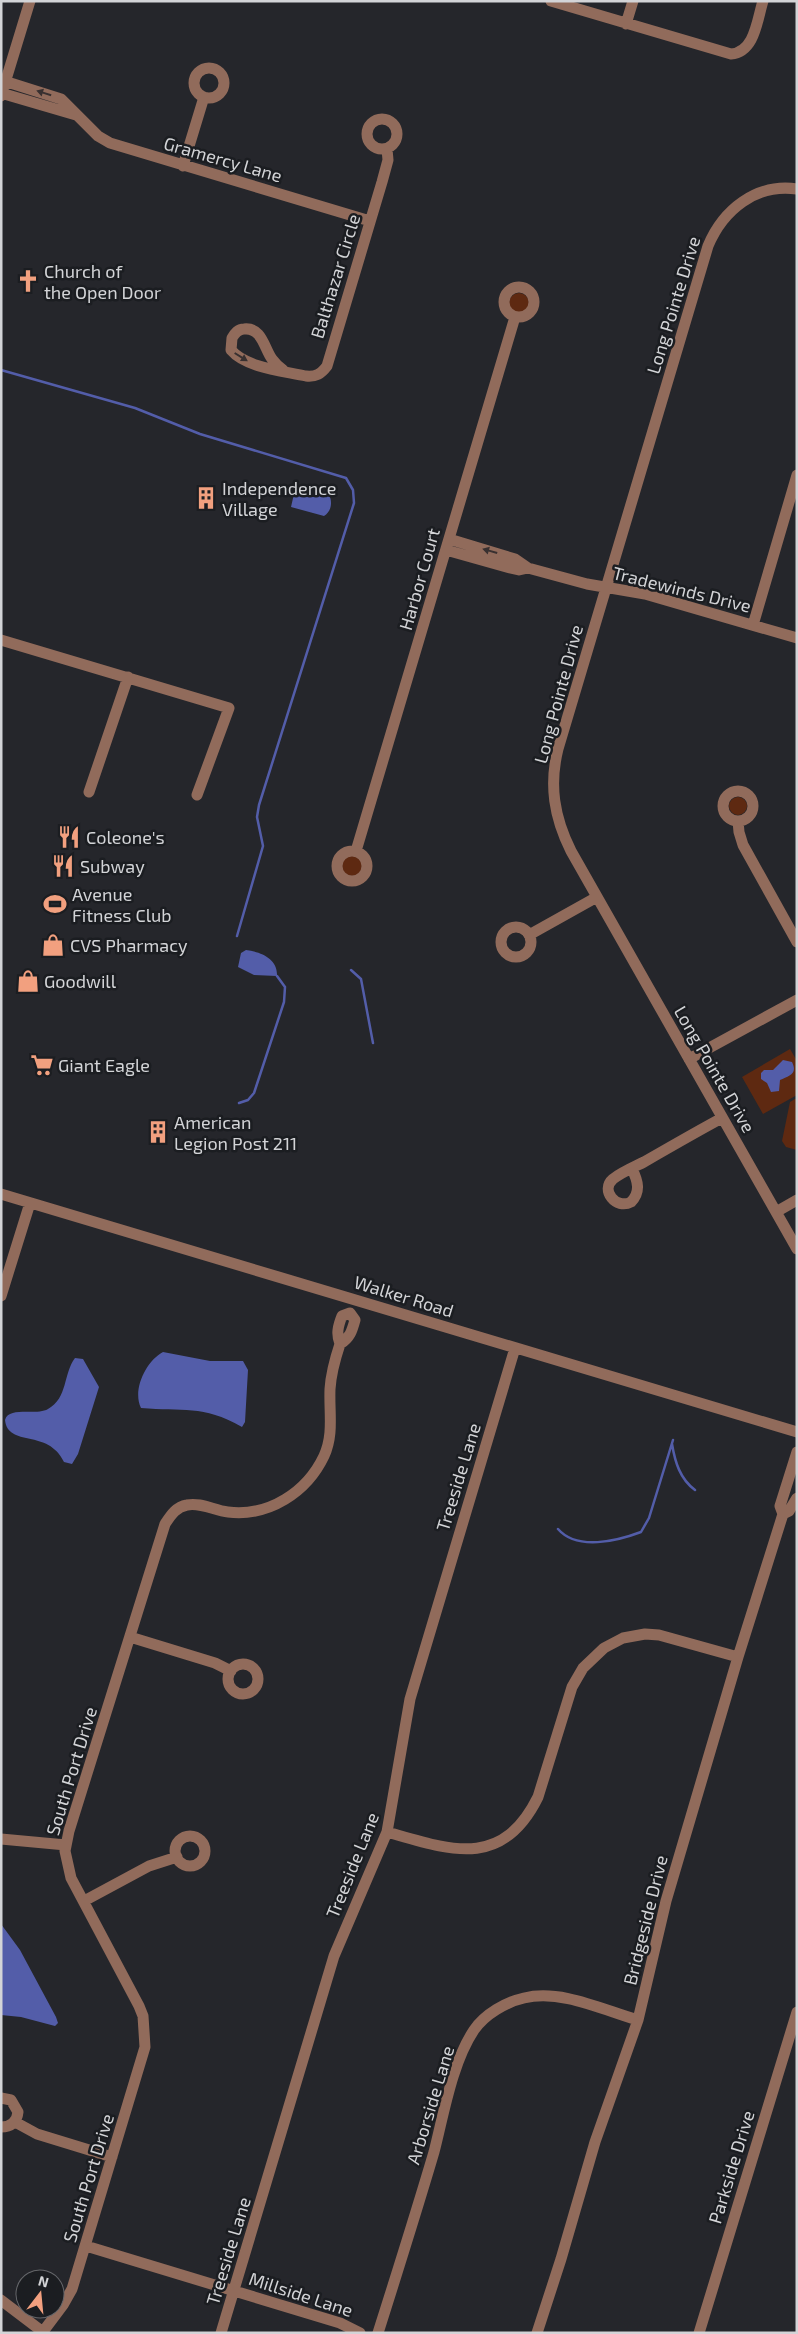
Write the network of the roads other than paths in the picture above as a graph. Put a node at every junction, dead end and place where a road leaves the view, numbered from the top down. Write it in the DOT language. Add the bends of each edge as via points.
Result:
graph roads {
  1 [pos="30,1"];
  2 [pos="551,1"];
  3 [pos="633,1"];
  4 [pos="762,1"];
  5 [pos="626,24"];
  6 [pos="3,81"];
  7 [pos="2,94"];
  8 [pos="204,97"];
  9 [pos="76,115"];
  10 [pos="387,149"];
  11 [pos="184,166"];
  12 [pos="797,190"];
  13 [pos="370,220"];
  14 [pos="515,317"];
  15 [pos="283,370"];
  16 [pos="797,475"];
  17 [pos="447,545"];
  18 [pos="606,587"];
  19 [pos="752,625"];
  20 [pos="797,638"];
  21 [pos="1,640"];
  22 [pos="128,678"];
  23 [pos="89,792"];
  24 [pos="197,794"];
  25 [pos="738,821"];
  26 [pos="356,851"];
  27 [pos="597,897"];
  28 [pos="529,935"];
  29 [pos="797,942"];
  30 [pos="797,1000"];
  31 [pos="690,1059"];
  32 [pos="722,1118"];
  33 [pos="632,1169"];
  34 [pos="1,1194"];
  35 [pos="797,1200"];
  36 [pos="30,1203"];
  37 [pos="776,1212"];
  38 [pos="797,1249"];
  39 [pos="1,1296"];
  40 [pos="354,1300"];
  41 [pos="515,1348"];
  42 [pos="797,1432"];
  43 [pos="797,1452"];
  44 [pos="797,1498"];
  45 [pos="783,1514"];
  46 [pos="130,1637"];
  47 [pos="738,1657"];
  48 [pos="231,1671"];
  49 [pos="387,1832"];
  50 [pos="1,1840"];
  51 [pos="66,1845"];
  52 [pos="177,1856"];
  53 [pos="84,1901"];
  54 [pos="797,2012"];
  55 [pos="638,2020"];
  56 [pos="1,2098"];
  57 [pos="15,2122"];
  58 [pos="1,2127"];
  59 [pos="112,2157"];
  60 [pos="86,2246"];
  61 [pos="234,2290"];
  62 [pos="1,2300"];
  63 [pos="42,2332"];
  64 [pos="221,2333"];
  65 [pos="360,2333"];
  66 [pos="378,2333"];
  67 [pos="537,2333"];
  68 [pos="699,2333"];
  1 -- 6 [label="street"];
  2 -- 5 [label="street"];
  3 -- 5 [label="street"];
  4 -- 5 [label="street" via="752,40 740,52 722,53"];
  6 -- 7 [label="street"];
  9 -- 6 [label="street, Gramercy Lane, one-way" via="61,99"];
  7 -- 9 [label="street, Gramercy Lane"];
  8 -- 11 [label="street"];
  9 -- 11 [label="street, Gramercy Lane" via="110,143"];
  10 -- 13 [label="street, Balthazar Circle" via="388,160"];
  11 -- 13 [label="street, Gramercy Lane"];
  12 -- 18 [label="street, Long Pointe Drive" via="770,190 749,198 726,215 713,233"];
  13 -- 15 [label="street, Balthazar Circle" via="327,366 314,377"];
  14 -- 17 [label="street, Harbor Court"];
  15 -- 15 [label="street, Balthazar Circle, one-way" via="271,358 260,335 254,330 247,328 235,333 230,344 235,354 250,362"];
  16 -- 19 [label="street"];
  17 -- 18 [label="street, Tradewinds Drive" via="515,558 528,568"];
  17 -- 26 [label="street, Harbor Court"];
  18 -- 19 [label="street, Tradewinds Drive" via="652,596"];
  18 -- 27 [label="street, Long Pointe Drive" via="558,749 553,782 561,830"];
  19 -- 20 [label="street, Tradewinds Drive"];
  21 -- 22 [label="street"];
  22 -- 23 [label="street"];
  22 -- 24 [label="street" via="229,708"];
  25 -- 29 [label="street" via="743,845"];
  27 -- 28 [label="street"];
  27 -- 31 [label="street, Long Pointe Drive"];
  30 -- 31 [label="street"];
  31 -- 32 [label="street, Long Pointe Drive"];
  32 -- 33 [label="street"];
  32 -- 37 [label="street, Long Pointe Drive"];
  34 -- 36 [label="street, Walker Road"];
  35 -- 37 [label="street"];
  36 -- 39 [label="street"];
  36 -- 40 [label="street, Walker Road"];
  37 -- 38 [label="street, Long Pointe Drive"];
  40 -- 41 [label="street, Walker Road"];
  40 -- 46 [label="street, South Port Drive" via="350,1313 342,1316 338,1325 340,1344 331,1383 330,1438 317,1469 298,1491 278,1504 260,1510 227,1512 194,1504 175,1510 162,1528"];
  41 -- 42 [label="street, Walker Road"];
  41 -- 49 [label="street, Treeside Lane" via="410,1699"];
  43 -- 45 [label="street, Bridgeside Drive" via="780,1506"];
  44 -- 45 [label="street, Bridgeside Drive" via="789,1511"];
  45 -- 47 [label="street, Bridgeside Drive"];
  46 -- 48 [label="street"];
  46 -- 51 [label="street, South Port Drive"];
  47 -- 49 [label="street" via="660,1635 638,1635 617,1641 592,1657 575,1680 538,1797 532,1810 513,1832 480,1848 458,1850"];
  47 -- 55 [label="street, Bridgeside Drive" via="666,1901"];
  49 -- 61 [label="street, Treeside Lane" via="334,1956"];
  50 -- 51 [label="street"];
  51 -- 53 [label="street, South Port Drive" via="71,1878"];
  52 -- 53 [label="street" via="149,1866"];
  53 -- 59 [label="street, South Port Drive" via="135,1996 145,2027 143,2057"];
  54 -- 68 [label="street, Parkside Drive"];
  55 -- 66 [label="street, Arborside Lane" via="568,1999 539,1996 510,2003 485,2018 460,2059 411,2232"];
  55 -- 67 [label="street, Bridgeside Drive" via="595,2142"];
  56 -- 57 [label="street" via="15,2103 18,2112"];
  57 -- 58 [label="street"];
  57 -- 59 [label="street" via="37,2134"];
  59 -- 60 [label="street, South Port Drive"];
  60 -- 61 [label="street, Millside Lane"];
  60 -- 63 [label="street, South Port Drive" via="69,2294"];
  61 -- 64 [label="street, Treeside Lane"];
  61 -- 65 [label="street, Millside Lane" via="340,2323"];
  62 -- 63 [label="street"];
}
